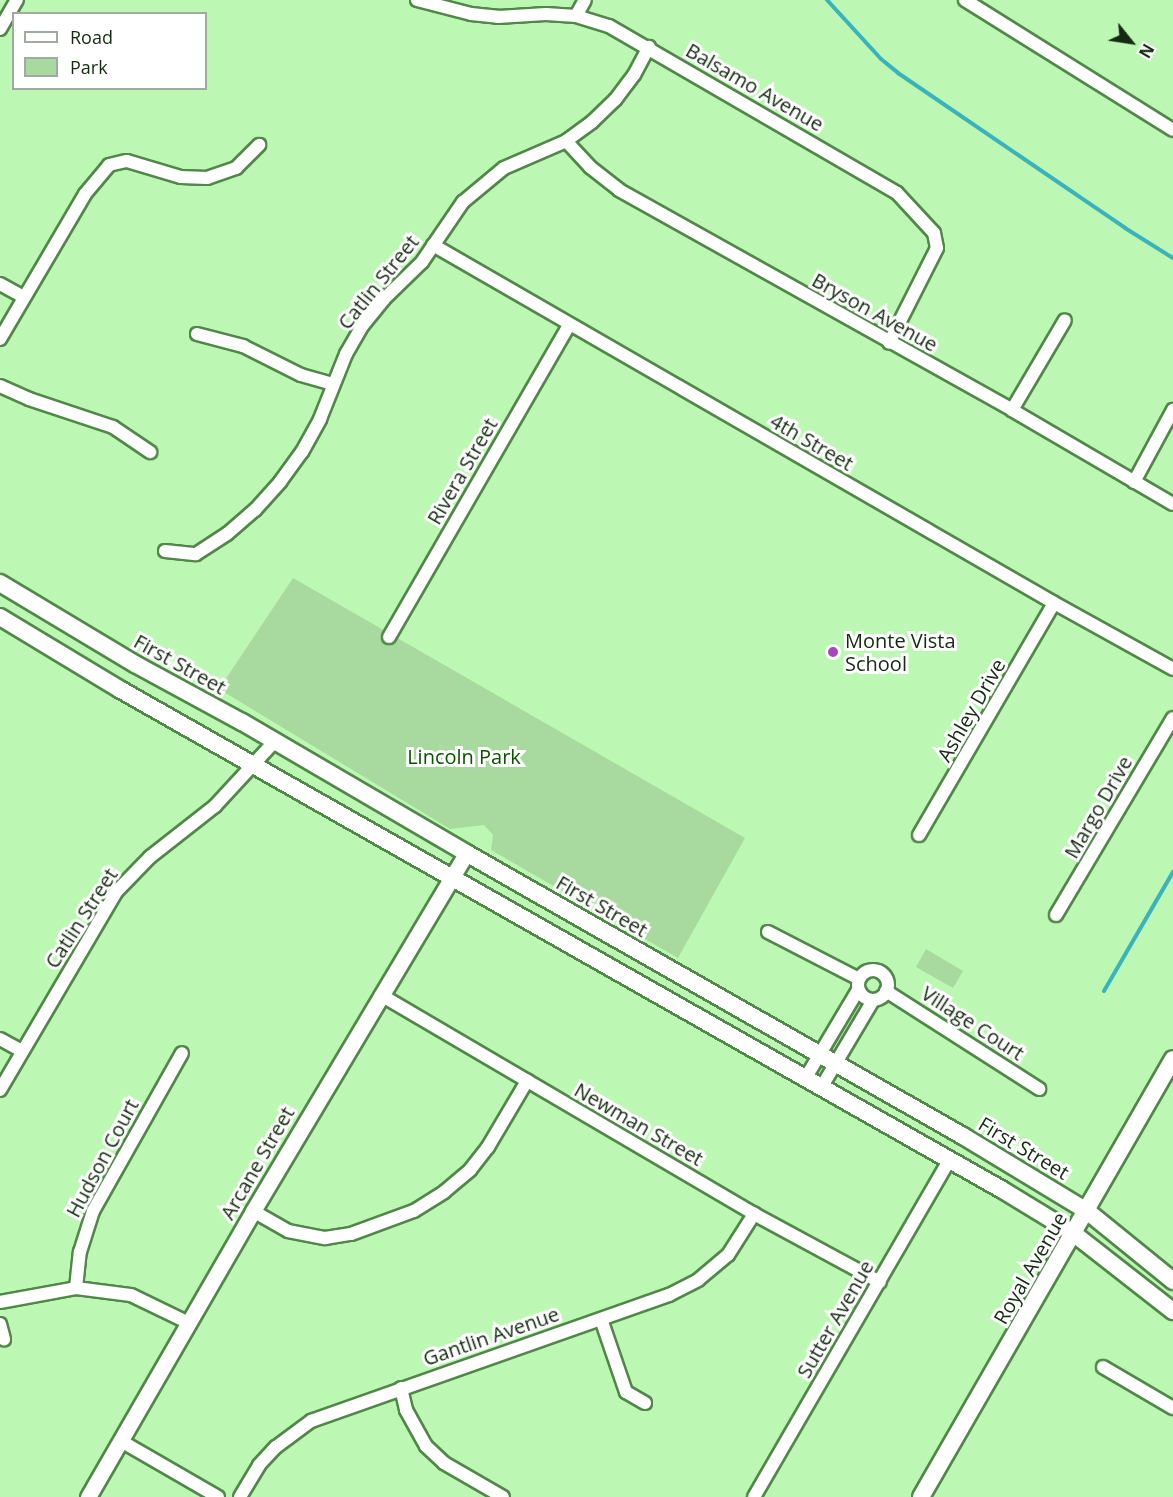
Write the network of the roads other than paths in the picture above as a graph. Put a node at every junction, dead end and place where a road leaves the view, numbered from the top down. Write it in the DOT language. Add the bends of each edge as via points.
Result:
graph roads {
  1 [pos="17,0"];
  2 [pos="417,0"];
  3 [pos="585,0"];
  4 [pos="965,0"];
  5 [pos="576,16"];
  6 [pos="0,29"];
  7 [pos="649,47"];
  8 [pos="1173,130"];
  9 [pos="566,141"];
  10 [pos="259,145"];
  11 [pos="433,245"];
  12 [pos="0,284"];
  13 [pos="23,297"];
  14 [pos="1065,320"];
  15 [pos="569,325"];
  16 [pos="197,334"];
  17 [pos="0,339"];
  18 [pos="889,343"];
  19 [pos="333,384"];
  20 [pos="0,386"];
  21 [pos="1012,410"];
  22 [pos="1173,410"];
  23 [pos="150,452"];
  24 [pos="1134,482"];
  25 [pos="1173,504"];
  26 [pos="165,551"];
  27 [pos="0,583"];
  28 [pos="1054,603"];
  29 [pos="0,617"];
  30 [pos="389,637"];
  31 [pos="1173,669"];
  32 [pos="1173,718"];
  33 [pos="275,741"];
  34 [pos="255,764"];
  35 [pos="919,835"];
  36 [pos="466,853"];
  37 [pos="452,876"];
  38 [pos="1056,915"];
  39 [pos="768,932"];
  40 [pos="859,985"];
  41 [pos="886,991"];
  42 [pos="381,995"];
  43 [pos="872,1002"];
  44 [pos="0,1039"];
  45 [pos="22,1052"];
  46 [pos="182,1053"];
  47 [pos="820,1053"];
  48 [pos="1173,1059"];
  49 [pos="837,1062"];
  50 [pos="805,1079"];
  51 [pos="528,1081"];
  52 [pos="821,1088"];
  53 [pos="1039,1089"];
  54 [pos="0,1090"];
  55 [pos="949,1161"];
  56 [pos="253,1211"];
  57 [pos="1087,1211"];
  58 [pos="754,1214"];
  59 [pos="1073,1233"];
  60 [pos="1173,1281"];
  61 [pos="880,1282"];
  62 [pos="76,1288"];
  63 [pos="0,1302"];
  64 [pos="1173,1311"];
  65 [pos="601,1319"];
  66 [pos="189,1323"];
  67 [pos="0,1324"];
  68 [pos="4,1339"];
  69 [pos="1103,1368"];
  70 [pos="401,1388"];
  71 [pos="645,1403"];
  72 [pos="1173,1408"];
  73 [pos="121,1441"];
  74 [pos="88,1497"];
  75 [pos="218,1497"];
  76 [pos="240,1497"];
  77 [pos="503,1497"];
  78 [pos="754,1497"];
  79 [pos="921,1497"];
  1 -- 6 [label="street"];
  2 -- 5 [label="street, Balsamo Avenue" via="489,16"];
  3 -- 5 [label="street"];
  4 -- 8 [label="street"];
  5 -- 7 [label="street, Balsamo Avenue" via="609,26"];
  7 -- 9 [label="street, Catlin Street" via="615,100"];
  7 -- 18 [label="street, Balsamo Avenue" via="875,178 904,199 934,233 937,248"];
  9 -- 11 [label="street, Catlin Street" via="504,168 482,183 458,208"];
  9 -- 18 [label="street, Bryson Avenue" via="619,190"];
  10 -- 13 [label="street" via="236,168 207,178 181,177 128,161 109,165 85,194"];
  11 -- 15 [label="street, 4th Street"];
  11 -- 19 [label="street, Catlin Street" via="363,325"];
  12 -- 13 [label="street"];
  13 -- 17 [label="street"];
  14 -- 21 [label="street"];
  15 -- 28 [label="street, 4th Street"];
  15 -- 30 [label="street, Rivera Street"];
  16 -- 19 [label="street" via="243,346 301,375"];
  18 -- 21 [label="street, Bryson Avenue"];
  19 -- 26 [label="street, Catlin Street" via="302,452 255,510 196,554"];
  20 -- 23 [label="street" via="112,427"];
  21 -- 24 [label="street, Bryson Avenue"];
  22 -- 24 [label="street"];
  24 -- 25 [label="street, Bryson Avenue"];
  27 -- 33 [label="main road, First Street"];
  28 -- 31 [label="street, 4th Street"];
  28 -- 35 [label="street, Ashley Drive"];
  29 -- 34 [label="main road"];
  32 -- 38 [label="street, Margo Drive"];
  33 -- 34 [label="street, Catlin Street"];
  33 -- 36 [label="main road, First Street"];
  34 -- 37 [label="main road"];
  34 -- 45 [label="street, Catlin Street" via="215,806 131,875 102,913"];
  36 -- 37 [label="street, Arcane Street"];
  36 -- 47 [label="main road, First Street"];
  37 -- 42 [label="street, Arcane Street"];
  37 -- 50 [label="main road"];
  39 -- 40 [label="street"];
  40 -- 41 [label="street, Village Court" via="869,969 882,971 888,981"];
  40 -- 43 [label="street" via="865,999"];
  40 -- 47 [label="street"];
  41 -- 43 [label="street"];
  41 -- 53 [label="street, Village Court"];
  42 -- 51 [label="street, Newman Street"];
  42 -- 56 [label="street, Arcane Street"];
  43 -- 49 [label="street"];
  44 -- 45 [label="street"];
  45 -- 54 [label="street, Catlin Street"];
  46 -- 62 [label="street, Hudson Court" via="93,1211 80,1252"];
  47 -- 49 [label="main road, First Street"];
  47 -- 50 [label="street"];
  48 -- 57 [label="main road, Royal Avenue"];
  49 -- 52 [label="street"];
  49 -- 57 [label="main road, First Street"];
  50 -- 52 [label="main road"];
  51 -- 56 [label="street" via="470,1170 414,1211 351,1234 325,1238 288,1231"];
  51 -- 58 [label="street, Newman Street"];
  52 -- 55 [label="main road"];
  55 -- 59 [label="main road"];
  55 -- 61 [label="street, Sutter Avenue"];
  56 -- 66 [label="street, Arcane Street"];
  57 -- 59 [label="main road, Royal Avenue"];
  57 -- 60 [label="main road, First Street"];
  58 -- 61 [label="street, Newman Street"];
  58 -- 65 [label="street, Gantlin Avenue" via="728,1255 698,1280 669,1296"];
  59 -- 64 [label="main road"];
  59 -- 79 [label="main road, Royal Avenue"];
  61 -- 78 [label="street, Sutter Avenue"];
  62 -- 63 [label="street"];
  62 -- 66 [label="street" via="131,1295"];
  65 -- 70 [label="street, Gantlin Avenue"];
  65 -- 71 [label="street" via="626,1392"];
  66 -- 73 [label="street, Arcane Street"];
  67 -- 68 [label="street"];
  69 -- 72 [label="street"];
  70 -- 76 [label="street, Gantlin Avenue" via="328,1414 294,1432 259,1465"];
  70 -- 77 [label="street" via="414,1428 426,1446 444,1462"];
  73 -- 74 [label="street, Arcane Street"];
  73 -- 75 [label="street"];
}
